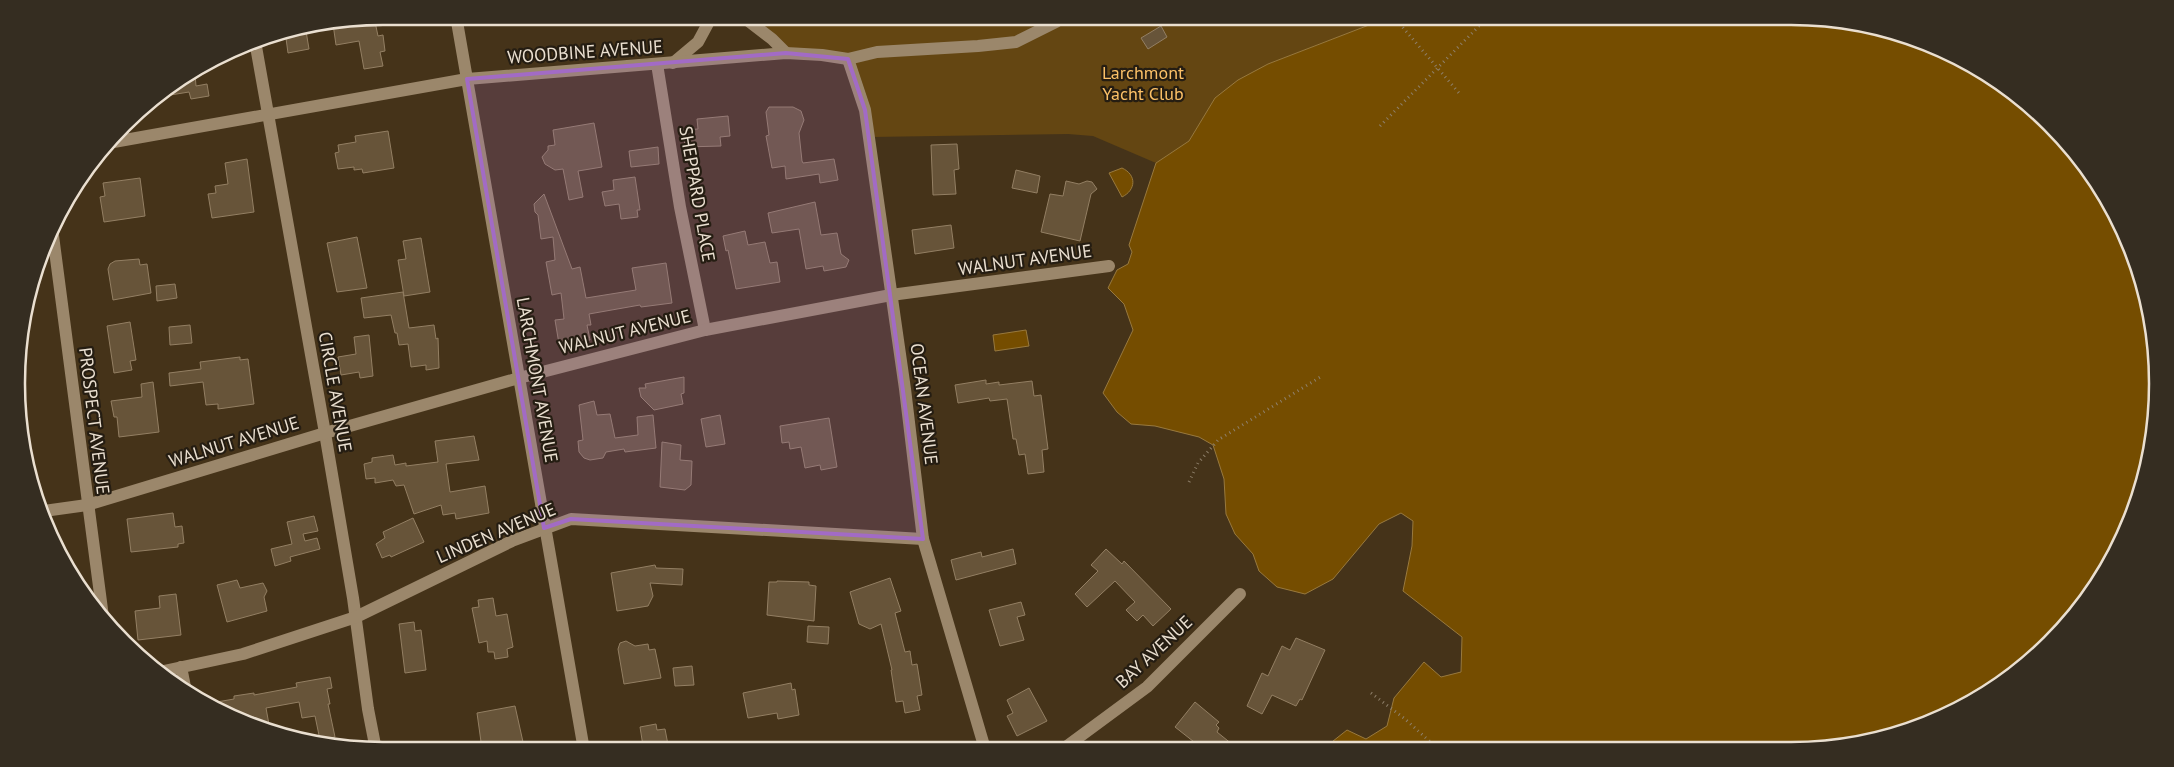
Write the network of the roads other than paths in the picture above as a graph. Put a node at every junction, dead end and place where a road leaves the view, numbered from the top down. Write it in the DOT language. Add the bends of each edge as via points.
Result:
graph roads {
  1 [pos="458,25"];
  2 [pos="707,25"];
  3 [pos="754,25"];
  4 [pos="1050,25"];
  5 [pos="256,48"];
  6 [pos="786,54"];
  7 [pos="848,58"];
  8 [pos="673,63"];
  9 [pos="656,64"];
  10 [pos="467,79"];
  11 [pos="267,115"];
  12 [pos="120,141"];
  13 [pos="54,242"];
  14 [pos="1109,266"];
  15 [pos="891,295"];
  16 [pos="705,330"];
  17 [pos="519,378"];
  18 [pos="325,433"];
  19 [pos="87,505"];
  20 [pos="48,510"];
  21 [pos="544,528"];
  22 [pos="923,539"];
  23 [pos="1240,594"];
  24 [pos="100,603"];
  25 [pos="356,617"];
  26 [pos="181,667"];
  27 [pos="168,670"];
  28 [pos="184,682"];
  29 [pos="374,742"];
  30 [pos="583,742"];
  31 [pos="984,742"];
  32 [pos="1072,742"];
  1 -- 10 [label="street, LARCHMONT AVENUE"];
  2 -- 8 [label="street" via="698,42"];
  3 -- 6 [label="street"];
  4 -- 7 [label="street, WOODBINE AVENUE" via="1016,42 877,52"];
  5 -- 11 [label="street, CIRCLE AVENUE"];
  6 -- 7 [label="street, WOODBINE AVENUE"];
  6 -- 8 [label="street, WOODBINE AVENUE"];
  7 -- 15 [label="street, OCEAN AVENUE" via="865,110"];
  8 -- 9 [label="street, WOODBINE AVENUE"];
  9 -- 10 [label="street, WOODBINE AVENUE"];
  9 -- 16 [label="street, SHEPPARD PLACE"];
  10 -- 11 [label="street, WOODBINE AVENUE"];
  10 -- 17 [label="street, LARCHMONT AVENUE"];
  11 -- 12 [label="street, WOODBINE AVENUE"];
  11 -- 18 [label="street, CIRCLE AVENUE"];
  13 -- 19 [label="street, PROSPECT AVENUE"];
  14 -- 15 [label="street, WALNUT AVENUE"];
  15 -- 16 [label="street, WALNUT AVENUE"];
  15 -- 22 [label="street, OCEAN AVENUE"];
  16 -- 17 [label="street, WALNUT AVENUE"];
  17 -- 18 [label="street, WALNUT AVENUE"];
  17 -- 21 [label="street, LARCHMONT AVENUE"];
  18 -- 19 [label="street, WALNUT AVENUE"];
  18 -- 25 [label="street, CIRCLE AVENUE"];
  19 -- 20 [label="street, WALNUT AVENUE"];
  19 -- 24 [label="street, PROSPECT AVENUE"];
  21 -- 22 [label="street, LINDEN AVENUE" via="571,520"];
  21 -- 25 [label="street, LINDEN AVENUE"];
  21 -- 30 [label="street, LARCHMONT AVENUE"];
  22 -- 31 [label="street, OCEAN AVENUE"];
  23 -- 32 [label="street, BAY AVENUE" via="1146,687"];
  25 -- 26 [label="street, LINDEN AVENUE" via="242,654"];
  25 -- 29 [label="street, CIRCLE AVENUE"];
  26 -- 27 [label="street, LINDEN AVENUE"];
  26 -- 28 [label="street"];
}
